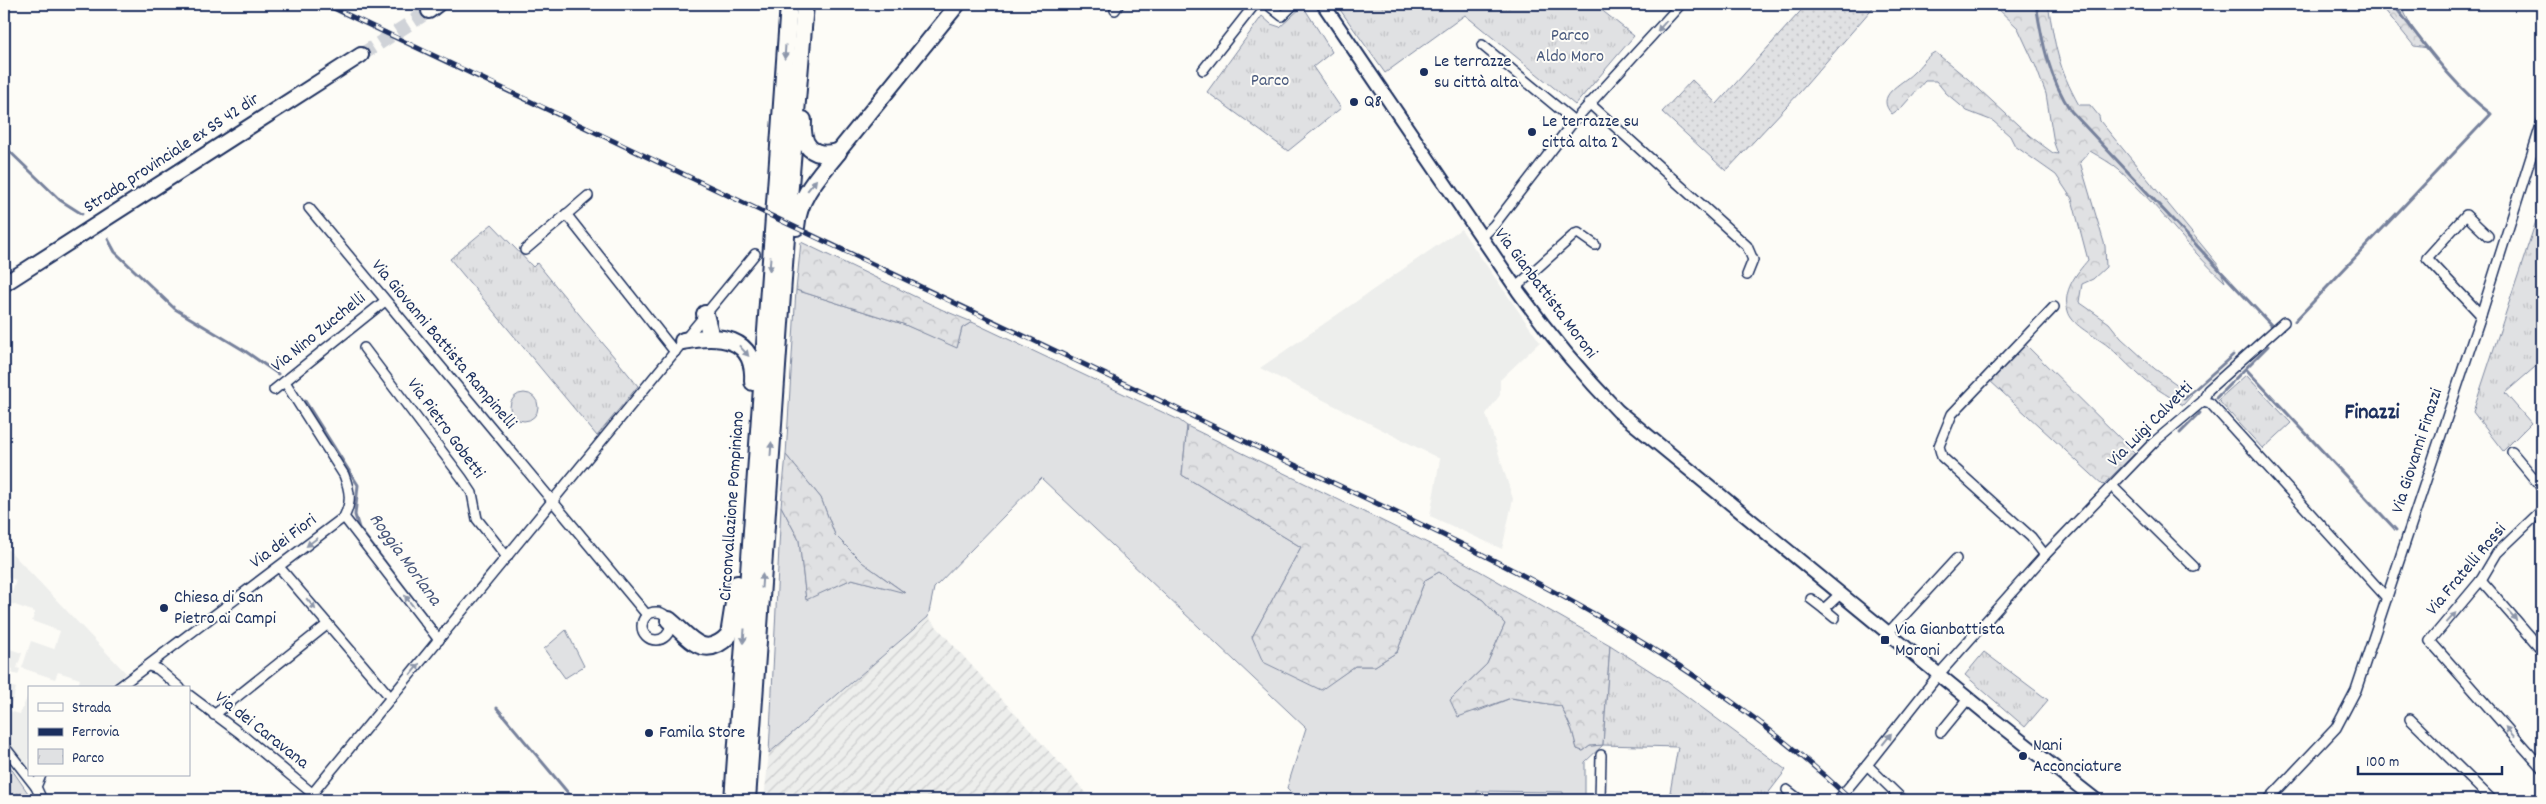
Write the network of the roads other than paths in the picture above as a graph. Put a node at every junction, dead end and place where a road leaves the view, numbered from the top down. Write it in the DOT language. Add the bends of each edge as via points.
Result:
graph roads {
  1 [pos="789,4"];
  2 [pos="805,4"];
  3 [pos="958,4"];
  4 [pos="1256,4"];
  5 [pos="1267,4"];
  6 [pos="1294,4"];
  7 [pos="1323,4"];
  8 [pos="1681,4"];
  9 [pos="1482,45"];
  10 [pos="361,55"];
  11 [pos="800,68"];
  12 [pos="1203,70"];
  13 [pos="1590,102"];
  14 [pos="1574,121"];
  15 [pos="2542,122"];
  16 [pos="838,152"];
  17 [pos="588,196"];
  18 [pos="309,208"];
  19 [pos="566,214"];
  20 [pos="780,219"];
  21 [pos="2488,236"];
  22 [pos="1481,238"];
  23 [pos="1595,245"];
  24 [pos="525,250"];
  25 [pos="755,254"];
  26 [pos="1747,275"];
  27 [pos="4,284"];
  28 [pos="1519,285"];
  29 [pos="385,301"];
  30 [pos="2054,307"];
  31 [pos="705,314"];
  32 [pos="2481,315"];
  33 [pos="2284,322"];
  34 [pos="711,337"];
  35 [pos="679,347"];
  36 [pos="364,348"];
  37 [pos="777,368"];
  38 [pos="285,382"];
  39 [pos="274,390"];
  40 [pos="2204,401"];
  41 [pos="2512,452"];
  42 [pos="2112,486"];
  43 [pos="2542,488"];
  44 [pos="551,502"];
  45 [pos="2542,510"];
  46 [pos="753,516"];
  47 [pos="344,518"];
  48 [pos="2044,555"];
  49 [pos="506,557"];
  50 [pos="1956,559"];
  51 [pos="279,566"];
  52 [pos="2194,567"];
  53 [pos="2481,580"];
  54 [pos="1840,594"];
  55 [pos="2387,598"];
  56 [pos="1811,599"];
  57 [pos="1824,609"];
  58 [pos="647,615"];
  59 [pos="1835,618"];
  60 [pos="669,620"];
  61 [pos="328,624"];
  62 [pos="1888,633"];
  63 [pos="438,640"];
  64 [pos="2542,650"];
  65 [pos="149,666"];
  66 [pos="1938,674"];
  67 [pos="741,678"];
  68 [pos="121,686"];
  69 [pos="178,686"];
  70 [pos="190,696"];
  71 [pos="391,698"];
  72 [pos="1968,699"];
  73 [pos="214,715"];
  74 [pos="753,717"];
  75 [pos="2410,719"];
  76 [pos="1941,732"];
  77 [pos="4,746"];
  78 [pos="1601,755"];
  79 [pos="1867,765"];
  80 [pos="2542,768"];
  81 [pos="41,776"];
  82 [pos="36,787"];
  83 [pos="1786,790"];
  84 [pos="310,797"];
  85 [pos="42,800"];
  86 [pos="723,800"];
  87 [pos="732,800"];
  88 [pos="747,800"];
  89 [pos="759,800"];
  90 [pos="1600,800"];
  91 [pos="1800,800"];
  92 [pos="1838,800"];
  93 [pos="1903,800"];
  94 [pos="2096,800"];
  95 [pos="2268,800"];
  96 [pos="2492,800"];
  1 -- 20 [label="highway, one-way"];
  2 -- 11 [label="highway"];
  3 -- 16 [label="main road"];
  4 -- 12 [label="street"];
  5 -- 6 [label="street" via="1282,16"];
  7 -- 22 [label="main road, Via Gianbattista Moroni"];
  8 -- 13 [label="street, one-way"];
  9 -- 14 [label="street"];
  10 -- 27 [label="main road, Strada provinciale ex SS 42 dir"];
  11 -- 16 [label="highway" via="807,84 804,140 820,155"];
  11 -- 20 [label="highway"];
  13 -- 14 [label="street"];
  13 -- 26 [label="street" via="1747,246 1753,260"];
  14 -- 22 [label="street" via="1494,226"];
  15 -- 32 [label="street, Via Giovanni Finazzi"];
  37 -- 16 [label="highway, one-way" via="788,338 797,213 804,194"];
  17 -- 19 [label="street"];
  18 -- 29 [label="street, Via Giovanni Battista Rampinelli"];
  19 -- 24 [label="street"];
  19 -- 35 [label="street"];
  20 -- 37 [label="highway, Circonvallazione Pompiniano"];
  20 -- 46 [label="highway, Circonvallazione Pompiniano, one-way"];
  21 -- 32 [label="street" via="2466,215 2427,258"];
  22 -- 28 [label="main road, Via Gianbattista Moroni"];
  23 -- 28 [label="street, Via Gianbattista Moroni" via="1575,234"];
  25 -- 31 [label="street"];
  28 -- 54 [label="main road, Via Gianbattista Moroni" via="1551,337 1618,411"];
  29 -- 38 [label="street, Via Nino Zucchelli"];
  29 -- 44 [label="street, Via Giovanni Battista Rampinelli"];
  30 -- 48 [label="street" via="1952,414 1939,446 1942,457 2031,538"];
  31 -- 34 [label="highway"];
  31 -- 35 [label="street"];
  32 -- 55 [label="street, Via Giovanni Finazzi"];
  33 -- 40 [label="street, Via Luigi Calvetti" via="2208,390"];
  34 -- 35 [label="highway"];
  34 -- 46 [label="highway, one-way" via="736,343 752,362 747,459"];
  35 -- 44 [label="street"];
  36 -- 49 [label="street, Via Pietro Gobetti" via="462,478 472,493 477,519"];
  74 -- 37 [label="highway, Circonvallazione Pompiniano, one-way"];
  38 -- 39 [label="street, Via Nino Zucchelli"];
  38 -- 47 [label="street" via="344,475 350,492 349,508"];
  40 -- 42 [label="street, Via Luigi Calvetti" via="2153,443"];
  40 -- 55 [label="street" via="2210,403"];
  41 -- 43 [label="street"];
  42 -- 48 [label="street, Via Luigi Calvetti"];
  42 -- 52 [label="street"];
  44 -- 49 [label="street"];
  44 -- 58 [label="street, Via Giovanni Battista Rampinelli"];
  45 -- 53 [label="street, Via Fratelli Rossi" via="2497,553"];
  46 -- 60 [label="highway" via="729,635 724,641 711,646 697,645"];
  46 -- 67 [label="highway, Circonvallazione Pompiniano, one-way"];
  47 -- 51 [label="street, Via dei Fiori, one-way"];
  63 -- 47 [label="street, one-way"];
  48 -- 66 [label="street, Via Luigi Calvetti"];
  49 -- 63 [label="street"];
  50 -- 62 [label="street"];
  51 -- 61 [label="street, one-way"];
  51 -- 65 [label="street, Via dei Fiori"];
  53 -- 64 [label="street, one-way"];
  80 -- 53 [label="street, Via Fratelli Rossi, one-way" via="2430,643"];
  54 -- 57 [label="street"];
  54 -- 62 [label="main road, Via Gianbattista Moroni"];
  55 -- 95 [label="street, Via Giovanni Finazzi" via="2356,690 2336,728"];
  56 -- 57 [label="street"];
  57 -- 59 [label="street"];
  58 -- 60 [label="street" via="660,612"];
  58 -- 60 [label="street" via="642,629 653,640 668,634"];
  61 -- 71 [label="street"];
  61 -- 73 [label="street"];
  62 -- 66 [label="main road, Via Gianbattista Moroni"];
  71 -- 63 [label="street, one-way"];
  65 -- 68 [label="street, Via dei Fiori"];
  65 -- 69 [label="street" via="158,669"];
  66 -- 72 [label="main road, Via Gianbattista Moroni"];
  79 -- 66 [label="street, Via Luigi Calvetti, one-way"];
  67 -- 86 [label="highway" via="729,727"];
  67 -- 87 [label="highway, Circonvallazione Pompiniano"];
  70 -- 73 [label="street, Via dei Caravana"];
  71 -- 84 [label="street"];
  72 -- 76 [label="street"];
  72 -- 94 [label="main road, Via Gianbattista Moroni"];
  73 -- 84 [label="street, Via dei Caravana" via="241,734"];
  74 -- 88 [label="highway, Circonvallazione Pompiniano"];
  74 -- 89 [label="highway"];
  75 -- 96 [label="street"];
  77 -- 82 [label="street"];
  78 -- 90 [label="street"];
  79 -- 92 [label="street, Via Luigi Calvetti"];
  79 -- 93 [label="street"];
  81 -- 82 [label="street"];
  82 -- 85 [label="street"];
  83 -- 91 [label="street"];
}
